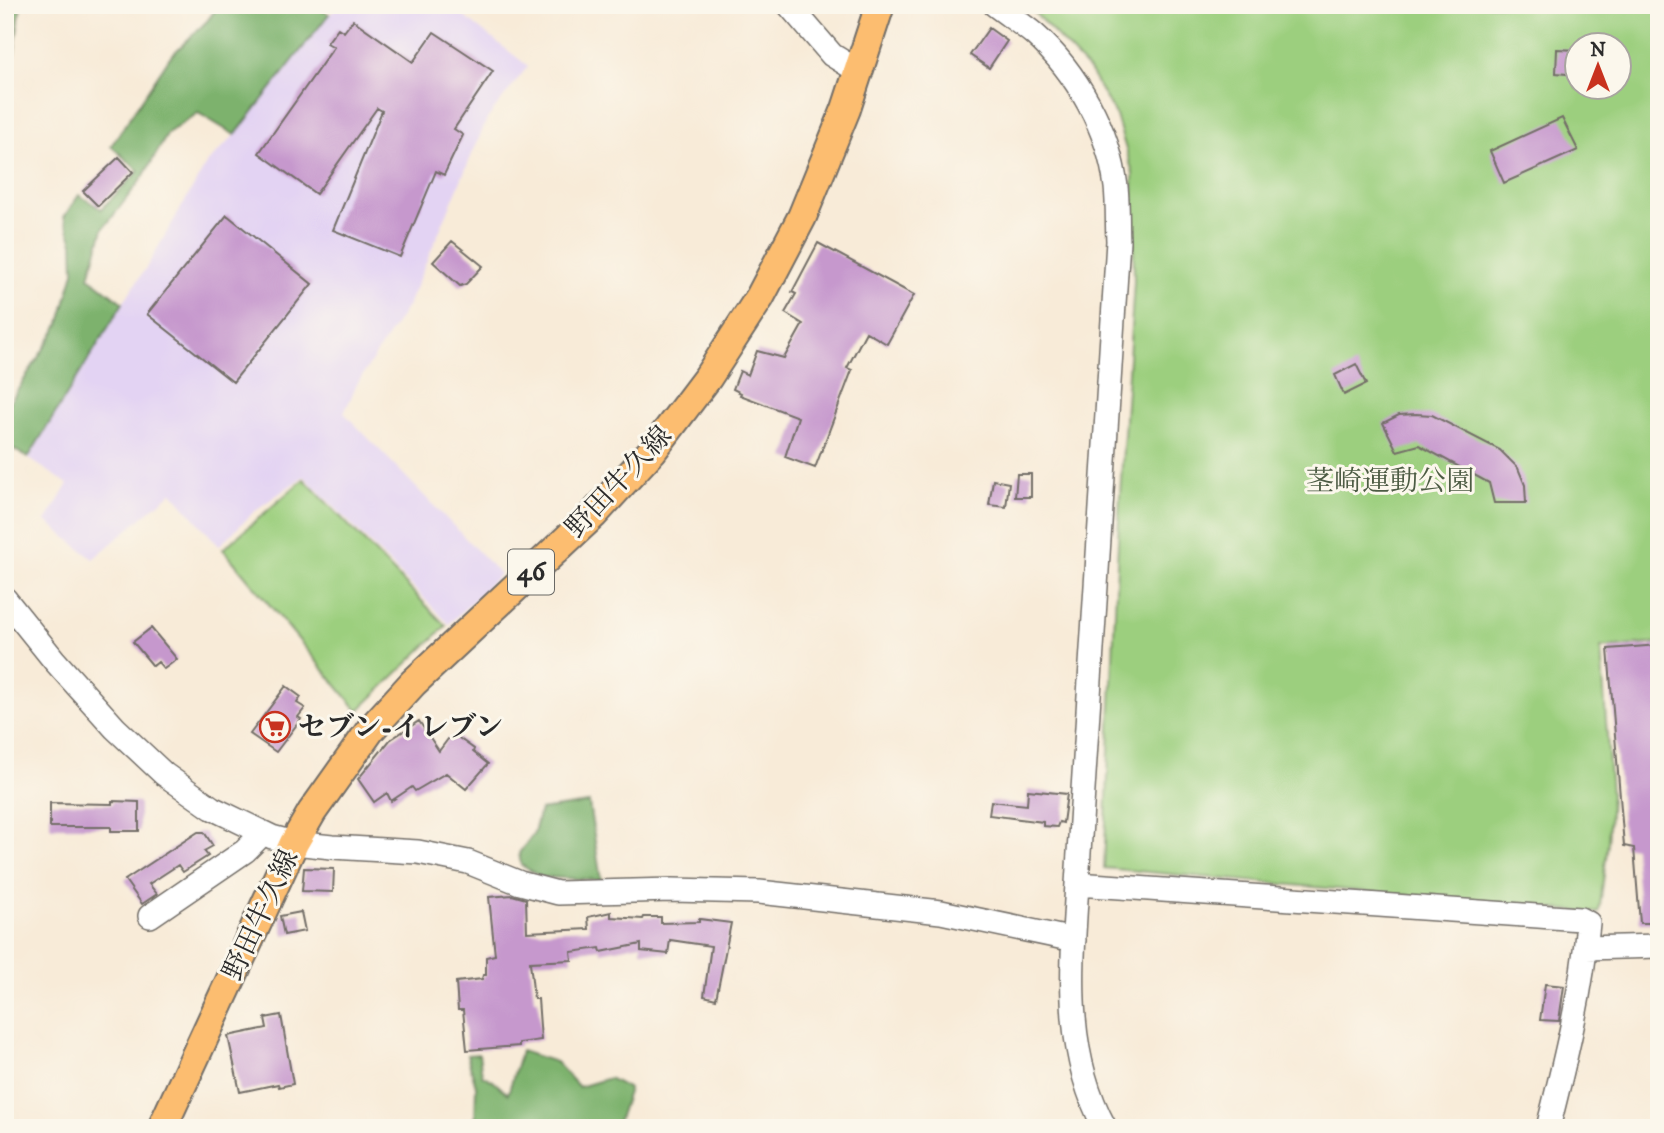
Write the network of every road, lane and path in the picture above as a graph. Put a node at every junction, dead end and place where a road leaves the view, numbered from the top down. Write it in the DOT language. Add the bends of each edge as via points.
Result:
graph roads {
  1 [pos="789,5"];
  2 [pos="880,5"];
  3 [pos="995,5"];
  4 [pos="858,71"];
  5 [pos="5,599"];
  6 [pos="263,833"];
  7 [pos="294,843"];
  8 [pos="1077,884"];
  9 [pos="150,916"];
  10 [pos="1074,940"];
  11 [pos="1659,946"];
  12 [pos="1586,948"];
  13 [pos="162,1128"];
  14 [pos="1104,1128"];
  15 [pos="1548,1128"];
  1 -- 4 [label="street" via="832,55"];
  2 -- 4 [label="main road, 野田牛久線 / 46"];
  3 -- 8 [label="street" via="1034,34 1070,73 1093,113 1116,185 1118,241"];
  4 -- 7 [label="main road, 野田牛久線 / 46" via="802,217 760,297 708,377 652,451 594,514 413,682 371,729"];
  5 -- 6 [label="street" via="115,728 164,774 212,808"];
  6 -- 7 [label="street"];
  6 -- 9 [label="street" via="245,851"];
  7 -- 10 [label="street" via="418,852 468,862 558,893 759,892 941,912"];
  7 -- 13 [label="main road, 野田牛久線 / 46"];
  8 -- 10 [label="street"];
  8 -- 12 [label="street" via="1580,919 1588,923"];
  10 -- 14 [label="street" via="1074,1033 1080,1068"];
  11 -- 12 [label="street"];
  12 -- 15 [label="street"];
}
